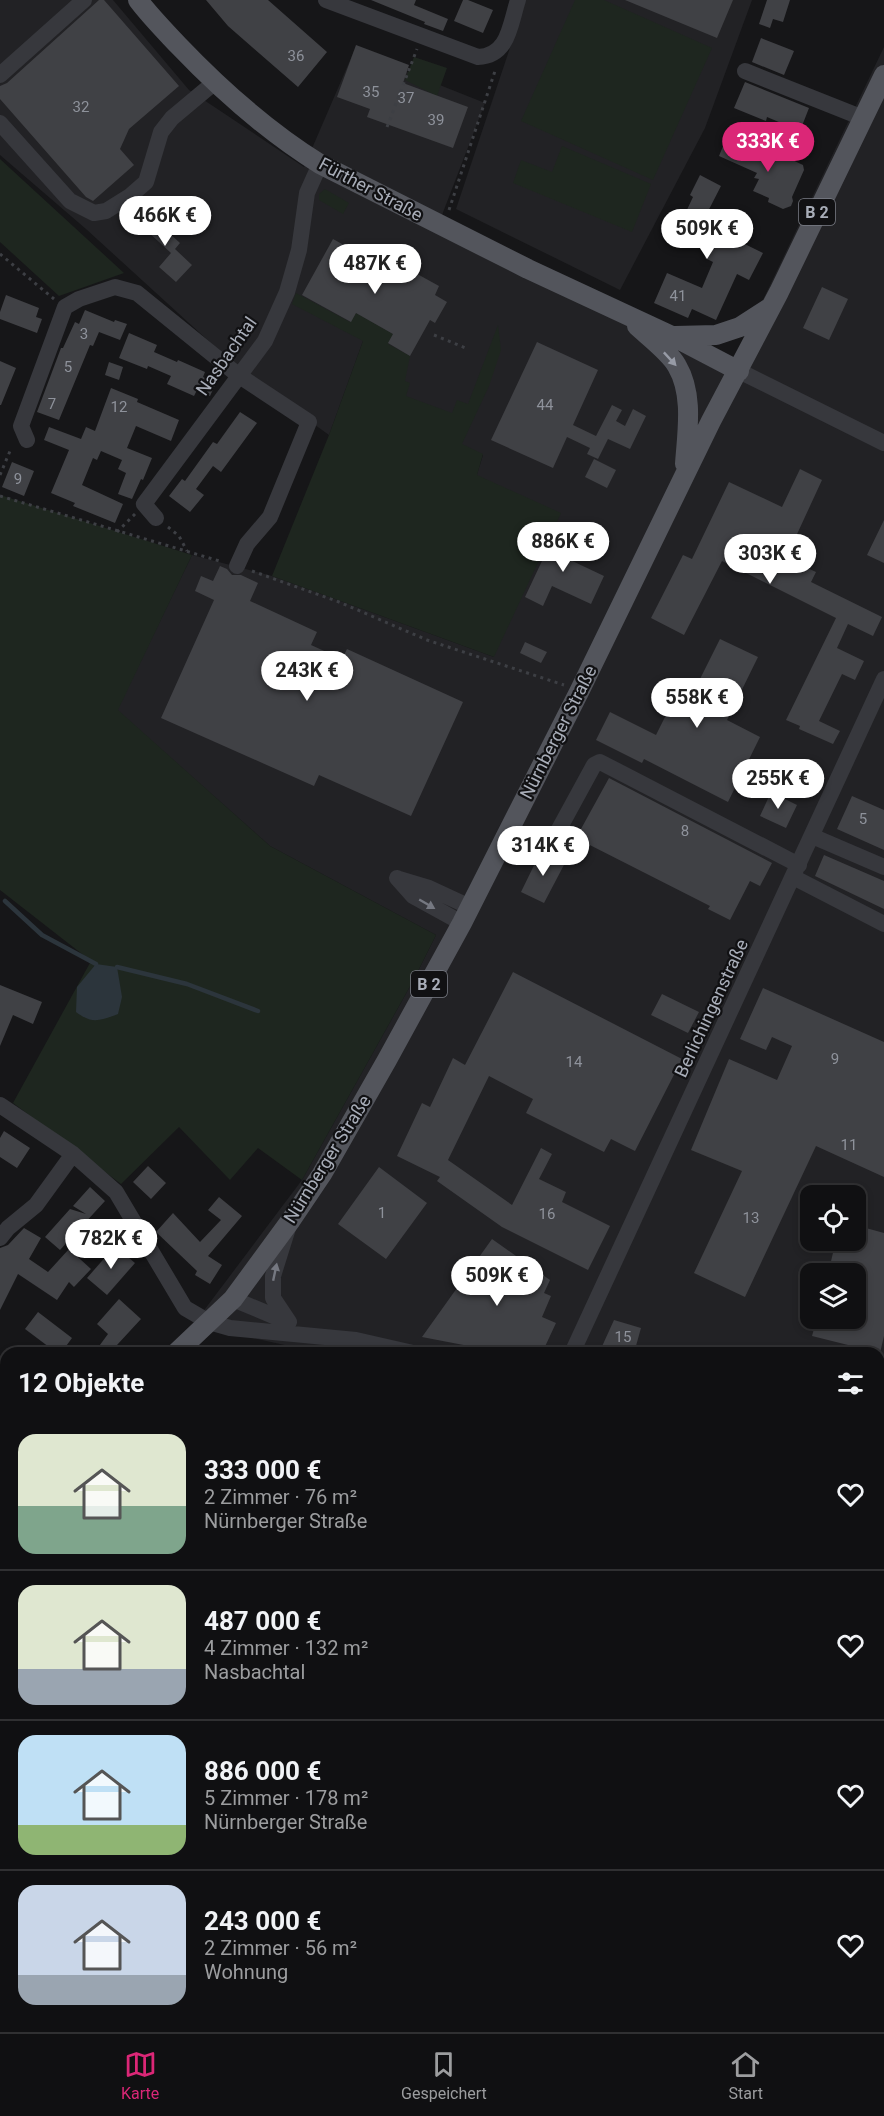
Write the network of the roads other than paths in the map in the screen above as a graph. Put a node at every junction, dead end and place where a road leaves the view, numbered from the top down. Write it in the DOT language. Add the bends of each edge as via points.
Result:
graph roads {
  1 [pos="84,0"];
  2 [pos="138,0"];
  3 [pos="326,0"];
  4 [pos="518,0"];
  5 [pos="745,71"];
  6 [pos="0,75"];
  7 [pos="884,75"];
  8 [pos="215,82"];
  9 [pos="863,118"];
  10 [pos="0,123"];
  11 [pos="320,164"];
  12 [pos="772,307"];
  13 [pos="629,317"];
  14 [pos="672,336"];
  15 [pos="739,371"];
  16 [pos="238,375"];
  17 [pos="27,440"];
  18 [pos="884,443"];
  19 [pos="684,476"];
  20 [pos="156,518"];
  21 [pos="237,566"];
  22 [pos="884,679"];
  23 [pos="812,836"];
  24 [pos="552,842"];
  25 [pos="884,867"];
  26 [pos="796,871"];
  27 [pos="884,924"];
  28 [pos="3,1113"];
  29 [pos="73,1155"];
  30 [pos="291,1220"];
  31 [pos="0,1238"];
  32 [pos="233,1299"];
  33 [pos="209,1322"];
  34 [pos="289,1322"];
  35 [pos="312,1335"];
  36 [pos="182,1347"];
  37 [pos="387,1347"];
  38 [pos="575,1347"];
  1 -- 6 [label="street"];
  2 -- 8 [label="main road, Fürther Straße"];
  3 -- 4 [label="street" via="478,57 489,57 503,47"];
  5 -- 9 [label="street"];
  7 -- 9 [label="main road, Nürnberger Straße / B 2"];
  8 -- 10 [label="street" via="161,132 146,182 106,211 94,213 70,201"];
  8 -- 11 [label="main road, Fürther Straße" via="258,120"];
  9 -- 12 [label="main road, Nürnberger Straße / B 2"];
  11 -- 13 [label="main road, Fürther Straße"];
  11 -- 16 [label="street, Nasbachtal" via="307,193 299,250 287,292 265,341"];
  12 -- 14 [label="main road" via="740,327 716,335"];
  12 -- 15 [label="main road, Nürnberger Straße / B 2"];
  13 -- 14 [label="main road, Fürther Straße"];
  13 -- 19 [label="main road, one-way" via="677,365 686,388"];
  14 -- 15 [label="main road, Fürther Straße"];
  15 -- 18 [label="street"];
  15 -- 19 [label="main road, Nürnberger Straße / B 2"];
  16 -- 17 [label="street" via="137,293 115,286 79,298 64,308 21,426"];
  16 -- 20 [label="street, Nasbachtal" via="144,504"];
  16 -- 21 [label="street" via="309,422 270,517 248,544"];
  19 -- 30 [label="main road, Nürnberger Straße / B 2" via="466,915 343,1138"];
  22 -- 23 [label="street, Berlichingenstraße"];
  23 -- 25 [label="street"];
  23 -- 26 [label="street, Berlichingenstraße"];
  24 -- 26 [label="street" via="594,765 600,762"];
  26 -- 27 [label="street"];
  26 -- 38 [label="street, Berlichingenstraße"];
  28 -- 29 [label="street"];
  29 -- 31 [label="street" via="36,1205"];
  29 -- 33 [label="street" via="116,1192 185,1308"];
  30 -- 32 [label="main road, Nürnberger Straße / B 2"];
  34 -- 30 [label="street, one-way" via="273,1298 273,1276"];
  32 -- 33 [label="main road, Nürnberger Straße / B 2"];
  32 -- 34 [label="street"];
  33 -- 35 [label="street" via="230,1328"];
  33 -- 36 [label="main road, Nürnberger Straße / B 2"];
  34 -- 35 [label="street"];
  35 -- 37 [label="street"];
}
